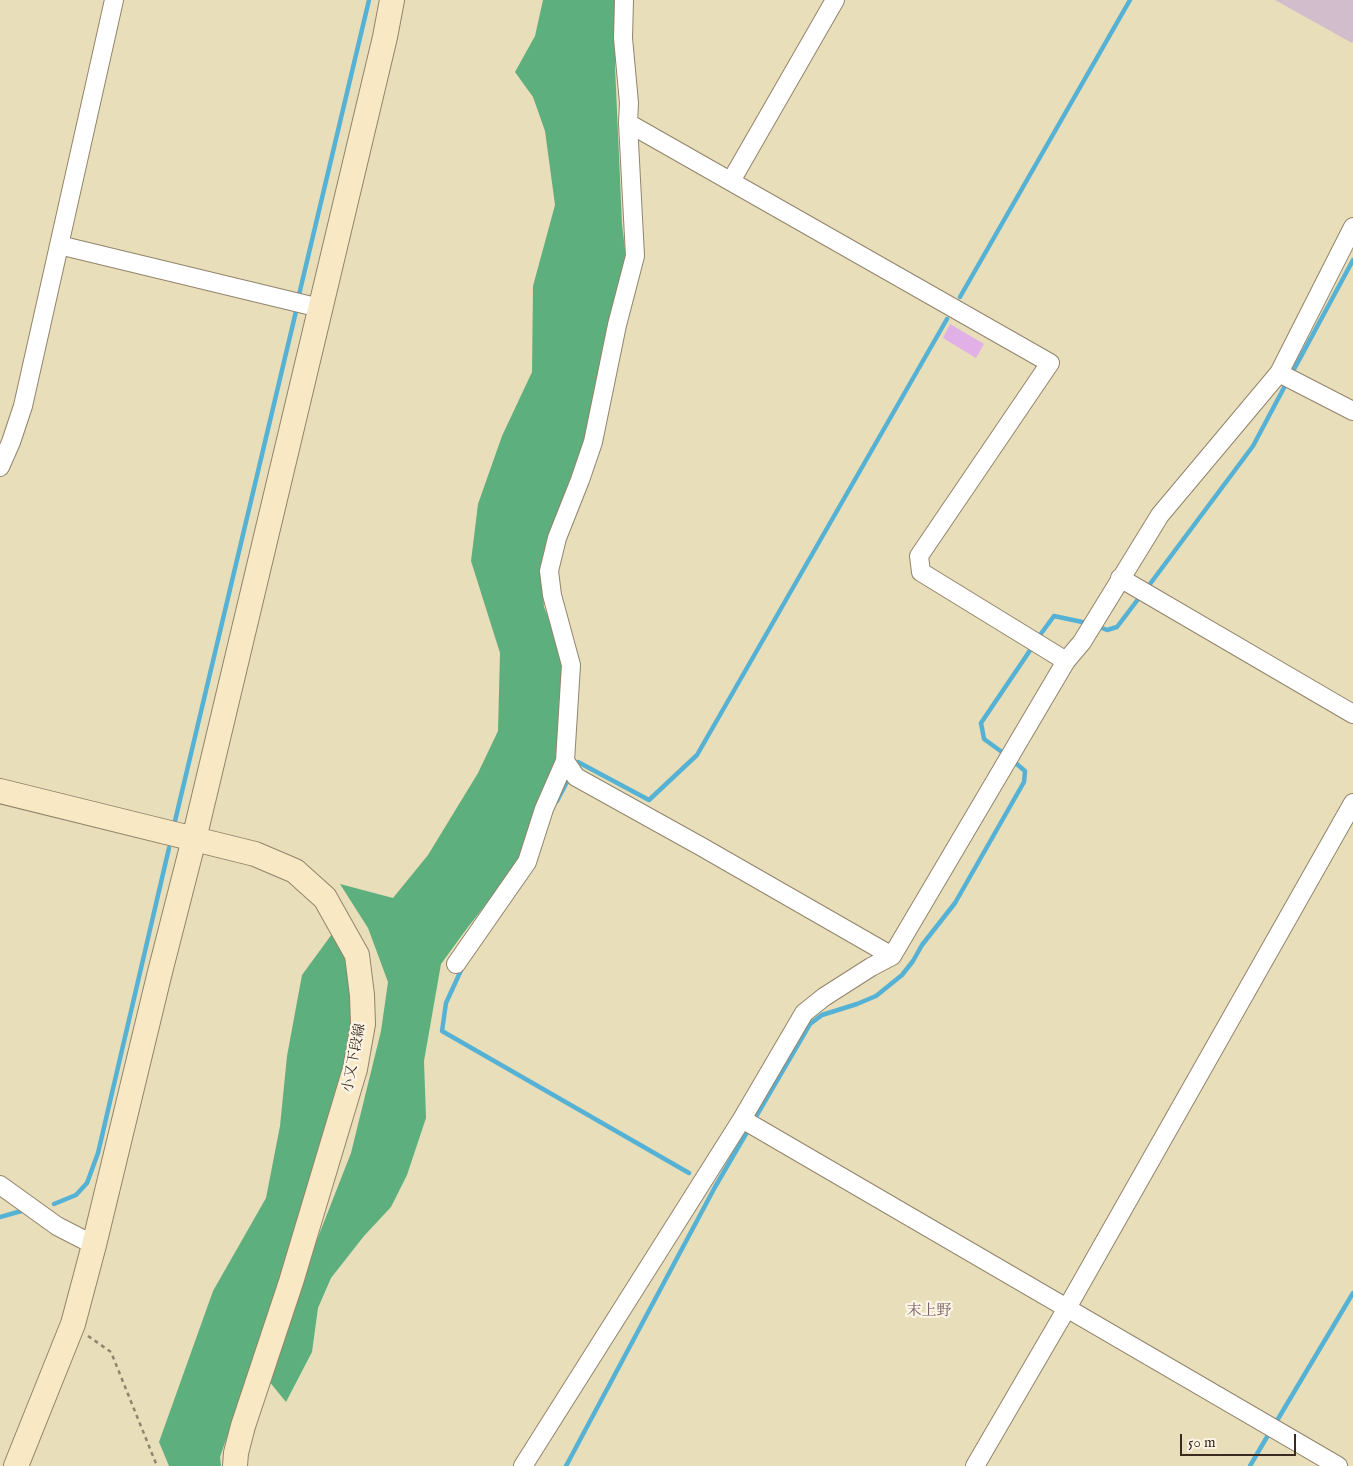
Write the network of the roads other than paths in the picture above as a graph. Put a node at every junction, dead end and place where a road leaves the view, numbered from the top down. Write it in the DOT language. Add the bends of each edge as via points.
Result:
graph roads {
  1 [pos="114,0"];
  2 [pos="392,0"];
  3 [pos="624,0"];
  4 [pos="835,0"];
  5 [pos="628,123"];
  6 [pos="730,181"];
  7 [pos="1353,227"];
  8 [pos="59,244"];
  9 [pos="320,308"];
  10 [pos="1279,373"];
  11 [pos="1353,411"];
  12 [pos="0,467"];
  13 [pos="1120,578"];
  14 [pos="1066,661"];
  15 [pos="1353,714"];
  16 [pos="565,761"];
  17 [pos="1,795"];
  18 [pos="1353,803"];
  19 [pos="194,838"];
  20 [pos="892,956"];
  21 [pos="456,964"];
  22 [pos="742,1119"];
  23 [pos="0,1185"];
  24 [pos="94,1245"];
  25 [pos="1068,1308"];
  26 [pos="16,1466"];
  27 [pos="235,1466"];
  28 [pos="523,1466"];
  29 [pos="974,1466"];
  30 [pos="1338,1466"];
  1 -- 8 [label="street"];
  2 -- 9 [label="street"];
  3 -- 5 [label="street" via="622,38"];
  4 -- 6 [label="street"];
  5 -- 6 [label="street"];
  5 -- 16 [label="street" via="636,256 617,325 593,442 557,538 549,571 552,595 571,665"];
  6 -- 14 [label="street" via="1050,363 919,556 921,572"];
  7 -- 10 [label="street"];
  8 -- 9 [label="street"];
  8 -- 12 [label="street" via="23,406"];
  9 -- 19 [label="street"];
  10 -- 11 [label="street"];
  10 -- 13 [label="street" via="1160,515"];
  13 -- 14 [label="street" via="1082,642"];
  13 -- 15 [label="street"];
  14 -- 20 [label="street"];
  16 -- 20 [label="street" via="576,777"];
  16 -- 21 [label="street" via="527,862"];
  17 -- 19 [label="street, 小又下段線"];
  18 -- 25 [label="street"];
  19 -- 24 [label="street"];
  19 -- 27 [label="street, 小又下段線" via="256,854 295,872 325,898 356,955 362,995 363,1024 356,1069 243,1426"];
  20 -- 22 [label="street" via="824,997 804,1013"];
  22 -- 25 [label="street"];
  22 -- 28 [label="street"];
  23 -- 24 [label="street" via="57,1226"];
  24 -- 26 [label="street" via="73,1324"];
  25 -- 29 [label="street"];
  25 -- 30 [label="street"];
}
